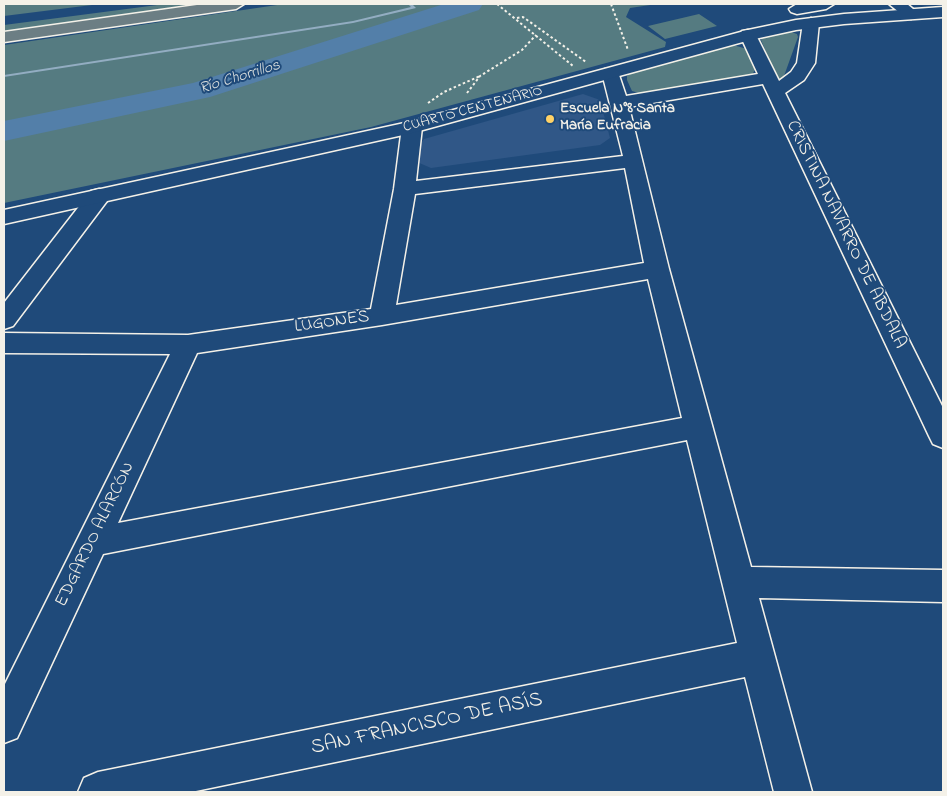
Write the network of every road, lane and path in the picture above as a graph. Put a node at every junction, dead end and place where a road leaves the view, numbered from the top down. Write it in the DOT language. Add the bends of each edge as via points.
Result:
graph roads {
  1 [pos="141,4"];
  2 [pos="236,4"];
  3 [pos="497,4"];
  4 [pos="611,4"];
  5 [pos="826,4"];
  6 [pos="897,4"];
  7 [pos="797,8"];
  8 [pos="943,12"];
  9 [pos="911,14"];
  10 [pos="516,18"];
  11 [pos="4,22"];
  12 [pos="811,23"];
  13 [pos="536,35"];
  14 [pos="748,35"];
  15 [pos="4,37"];
  16 [pos="609,73"];
  17 [pos="480,76"];
  18 [pos="771,85"];
  19 [pos="619,103"];
  20 [pos="450,116"];
  21 [pos="412,127"];
  22 [pos="634,161"];
  23 [pos="405,189"];
  24 [pos="99,196"];
  25 [pos="4,217"];
  26 [pos="657,269"];
  27 [pos="382,316"];
  28 [pos="4,320"];
  29 [pos="4,343"];
  30 [pos="188,345"];
  31 [pos="699,426"];
  32 [pos="943,436"];
  33 [pos="92,542"];
  34 [pos="737,582"];
  35 [pos="943,586"];
  36 [pos="757,657"];
  37 [pos="4,725"];
  38 [pos="98,792"];
  39 [pos="793,792"];
  1 -- 11 [label="highway"];
  2 -- 15 [label="highway"];
  3 -- 10 [label="path"];
  4 -- 16 [label="path" via="627,43"];
  5 -- 7 [label="street"];
  6 -- 9 [label="street"];
  8 -- 9 [label="street, CUARTO CENTENARIO"];
  9 -- 12 [label="street, CUARTO CENTENARIO"];
  10 -- 13 [label="path"];
  10 -- 16 [label="path" via="524,17"];
  12 -- 14 [label="street, CUARTO CENTENARIO"];
  12 -- 18 [label="street" via="806,63 798,76"];
  13 -- 16 [label="path"];
  13 -- 17 [label="path" via="522,50"];
  14 -- 16 [label="street, CUARTO CENTENARIO"];
  14 -- 18 [label="street, CRISTINA NAVARRO DE ABDALA"];
  16 -- 19 [label="street"];
  16 -- 20 [label="street, CUARTO CENTENARIO"];
  17 -- 20 [label="path"];
  17 -- 21 [label="path" via="444,92 416,110"];
  18 -- 19 [label="street"];
  18 -- 32 [label="street, CRISTINA NAVARRO DE ABDALA"];
  19 -- 22 [label="street"];
  20 -- 21 [label="street, CUARTO CENTENARIO"];
  21 -- 23 [label="street"];
  21 -- 24 [label="street, CUARTO CENTENARIO"];
  22 -- 23 [label="street"];
  22 -- 26 [label="street"];
  23 -- 27 [label="street"];
  24 -- 25 [label="street, CUARTO CENTENARIO"];
  24 -- 28 [label="street"];
  26 -- 27 [label="street, LUGONES"];
  26 -- 31 [label="street"];
  27 -- 30 [label="street, LUGONES"];
  29 -- 30 [label="street, LUGONES"];
  30 -- 33 [label="street, EDGARDO ALARCÓN"];
  31 -- 33 [label="street"];
  31 -- 34 [label="street"];
  33 -- 37 [label="street, EDGARDO ALARCÓN"];
  34 -- 35 [label="street"];
  34 -- 36 [label="street"];
  36 -- 38 [label="street, SAN FRANCISCO DE ASÍS"];
  36 -- 39 [label="street"];
}
